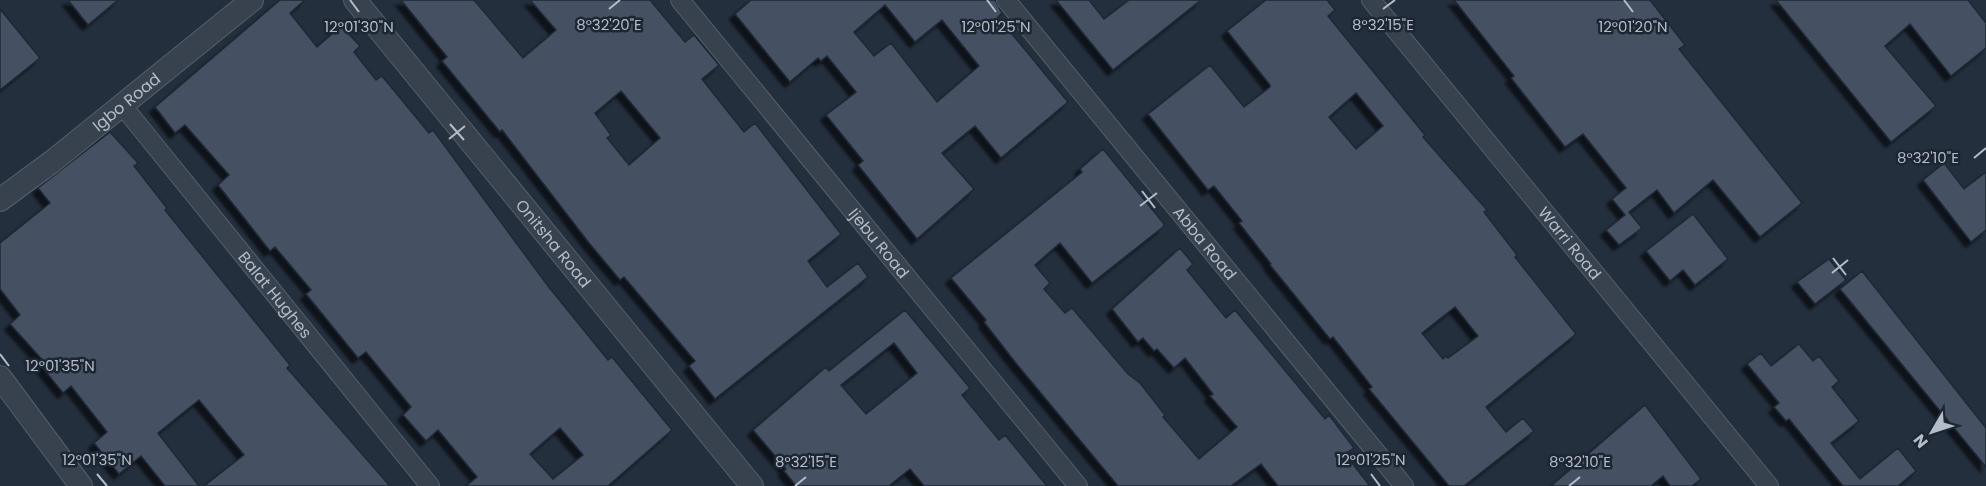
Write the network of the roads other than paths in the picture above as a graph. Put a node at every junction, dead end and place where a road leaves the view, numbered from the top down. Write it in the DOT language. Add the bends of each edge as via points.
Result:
graph roads {
  1 [pos="252,0"];
  2 [pos="355,0"];
  3 [pos="680,0"];
  4 [pos="1006,0"];
  5 [pos="1371,0"];
  6 [pos="122,105"];
  7 [pos="0,200"];
  8 [pos="0,377"];
  9 [pos="81,486"];
  10 [pos="430,486"];
  11 [pos="752,486"];
  12 [pos="1078,486"];
  13 [pos="1404,486"];
  14 [pos="1769,486"];
  1 -- 6 [label="street, Igbo Road"];
  2 -- 11 [label="street, Onitsha Road"];
  3 -- 12 [label="street, Ijebu Road"];
  4 -- 13 [label="street, Abba Road"];
  5 -- 14 [label="street, Warri Road"];
  6 -- 7 [label="street, Igbo Road"];
  6 -- 10 [label="street, Balat Hughes"];
  8 -- 9 [label="street"];
}
